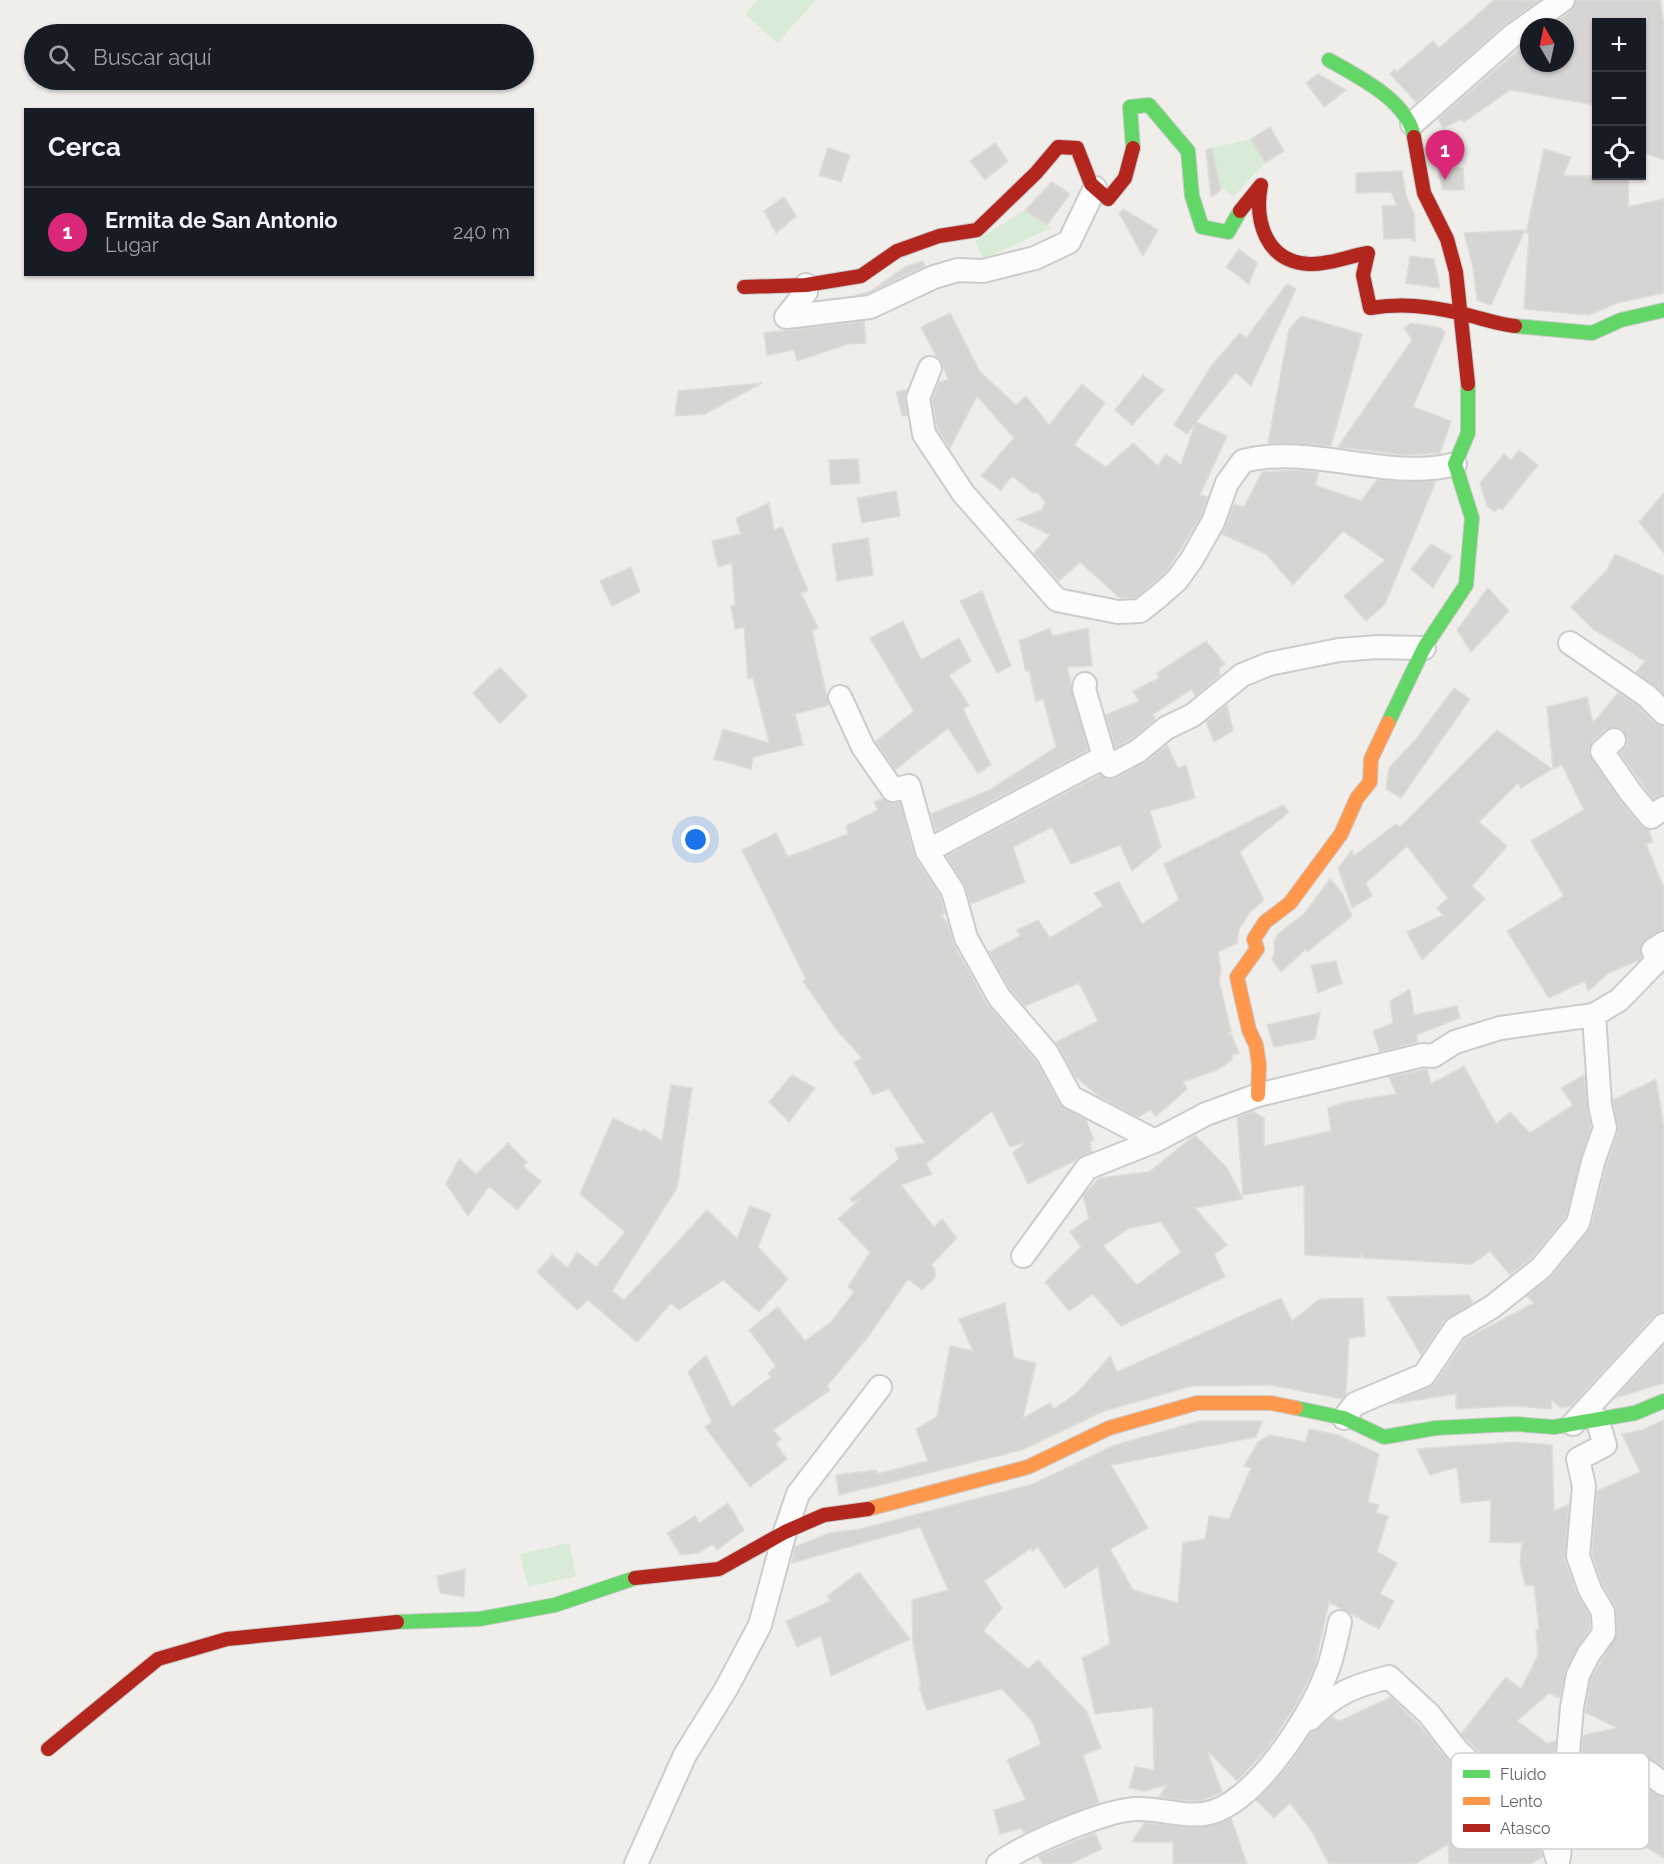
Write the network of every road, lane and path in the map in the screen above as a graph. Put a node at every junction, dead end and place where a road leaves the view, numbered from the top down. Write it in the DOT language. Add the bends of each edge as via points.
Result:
graph roads {
  1 [pos="1563,0"];
  2 [pos="1329,60"];
  3 [pos="1412,124"];
  4 [pos="1095,188"];
  5 [pos="806,285"];
  6 [pos="744,287"];
  7 [pos="1664,310"];
  8 [pos="1461,314"];
  9 [pos="930,368"];
  10 [pos="1455,464"];
  11 [pos="1570,643"];
  12 [pos="1424,648"];
  13 [pos="1085,684"];
  14 [pos="840,697"];
  15 [pos="1664,713"];
  16 [pos="1614,740"];
  17 [pos="1104,757"];
  18 [pos="1664,808"];
  19 [pos="927,851"];
  20 [pos="1664,943"];
  21 [pos="1594,1015"];
  22 [pos="1257,1095"];
  23 [pos="1155,1141"];
  24 [pos="1023,1256"];
  25 [pos="1664,1325"];
  26 [pos="880,1387"];
  27 [pos="1664,1401"];
  28 [pos="1344,1418"];
  29 [pos="1597,1419"];
  30 [pos="1573,1424"];
  31 [pos="785,1532"];
  32 [pos="1340,1622"];
  33 [pos="1292,1737"];
  34 [pos="48,1749"];
  35 [pos="1461,1753"];
  36 [pos="1568,1753"];
  37 [pos="636,1864"];
  38 [pos="998,1864"];
  1 -- 3 [label="street" via="1512,36"];
  2 -- 3 [label="street" via="1376,86"];
  3 -- 8 [label="street" via="1424,193 1447,239 1456,272"];
  4 -- 5 [label="street" via="1077,148 1058,147 977,230 939,236 897,251 861,276"];
  4 -- 5 [label="street" via="1069,242 1035,258 983,271 958,270 934,277 870,307 786,317 806,292"];
  4 -- 8 [label="street" via="1107,199 1122,186 1134,154 1130,107 1149,105 1188,151 1192,196 1202,227 1228,231 1261,184 1256,204 1266,240 1285,260 1310,265 1368,253 1363,275 1370,308 1400,303"];
  5 -- 6 [label="street"];
  7 -- 8 [label="street" via="1621,320 1592,333 1492,324"];
  8 -- 10 [label="street" via="1470,400 1468,433"];
  9 -- 10 [label="street" via="918,398 924,434 963,493 1057,600 1097,609 1140,611 1177,580 1213,522 1227,483 1243,461 1285,456 1439,469"];
  10 -- 12 [label="street" via="1472,518 1470,563 1466,585"];
  11 -- 15 [label="street" via="1647,696"];
  12 -- 17 [label="street" via="1339,650 1269,664 1242,675 1193,715 1166,729 1138,751 1110,766"];
  12 -- 22 [label="street" via="1371,759 1370,782 1357,798 1341,834 1290,903 1265,922 1254,939 1257,949 1237,977 1256,1045"];
  13 -- 17 [label="street"];
  14 -- 19 [label="street" via="863,747 893,790 909,786"];
  16 -- 18 [label="street" via="1602,751 1625,785 1651,817"];
  17 -- 19 [label="street"];
  19 -- 23 [label="street" via="953,891 966,938 999,997 1047,1053 1071,1096"];
  20 -- 21 [label="street" via="1653,950 1658,960 1635,984"];
  21 -- 22 [label="street" via="1500,1028 1455,1042 1433,1056 1423,1055"];
  21 -- 28 [label="street" via="1605,1128 1578,1223 1541,1268 1492,1307 1455,1329 1424,1375 1355,1404"];
  22 -- 23 [label="street" via="1206,1114"];
  23 -- 24 [label="street" via="1087,1168"];
  25 -- 30 [label="street"];
  26 -- 31 [label="street" via="798,1494"];
  27 -- 29 [label="street" via="1635,1413"];
  28 -- 30 [label="street" via="1384,1437 1436,1428"];
  28 -- 31 [label="street" via="1271,1403 1197,1403 1109,1428 1028,1467 856,1512 824,1515"];
  29 -- 30 [label="street"];
  29 -- 36 [label="street" via="1605,1445 1578,1459 1584,1486 1578,1556 1602,1612 1604,1633 1578,1675"];
  31 -- 34 [label="street" via="720,1569 627,1579 555,1605 479,1619 399,1622 227,1639 158,1659"];
  31 -- 37 [label="street" via="760,1625 685,1755"];
  32 -- 33 [label="street" via="1326,1675"];
  33 -- 35 [label="street" via="1329,1700 1355,1686 1389,1677 1430,1714"];
  33 -- 38 [label="street" via="1251,1789 1230,1805 1205,1814 1136,1809 1070,1827"];
}
